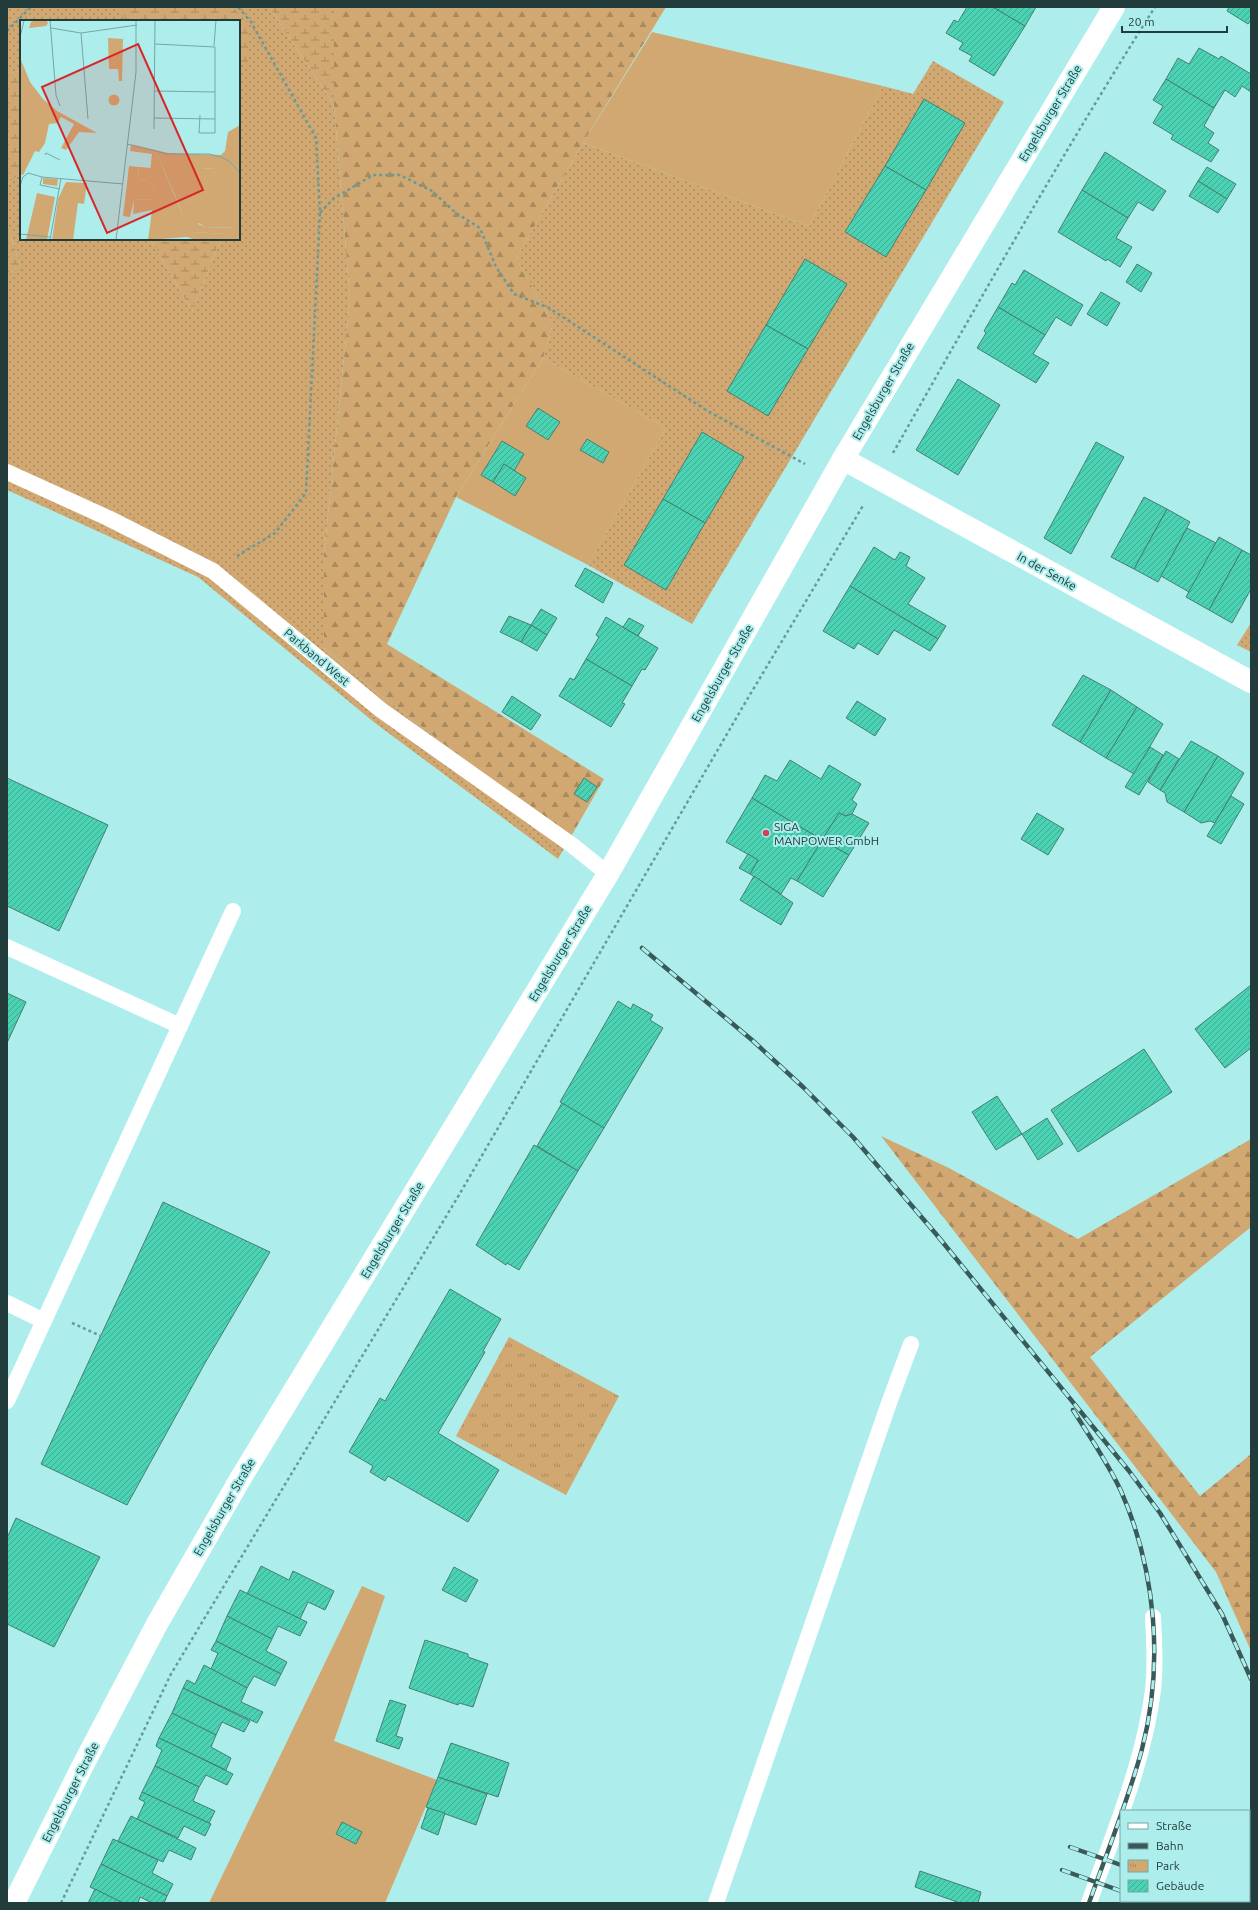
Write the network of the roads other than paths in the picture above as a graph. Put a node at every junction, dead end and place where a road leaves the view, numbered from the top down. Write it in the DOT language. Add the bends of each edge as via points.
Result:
graph roads {
  1 [pos="1114,7"];
  2 [pos="844,458"];
  3 [pos="7,472"];
  4 [pos="1251,682"];
  5 [pos="608,874"];
  6 [pos="233,911"];
  7 [pos="7,947"];
  8 [pos="180,1026"];
  9 [pos="7,1303"];
  10 [pos="46,1316"];
  11 [pos="911,1344"];
  12 [pos="7,1401"];
  13 [pos="1153,1617"];
  14 [pos="1121,1810"];
  15 [pos="1120,1813"];
  16 [pos="14,1903"];
  17 [pos="716,1903"];
  18 [pos="1089,1903"];
  1 -- 2 [label="street, Engelsburger Straße"];
  2 -- 4 [label="street, In der Senke"];
  2 -- 5 [label="street, Engelsburger Straße"];
  3 -- 5 [label="lane, Parkband West" via="108,518 213,571 381,710 572,845"];
  5 -- 16 [label="street, Engelsburger Straße" via="239,1481 157,1624"];
  6 -- 8 [label="lane"];
  7 -- 8 [label="lane"];
  8 -- 10 [label="lane"];
  9 -- 10 [label="lane"];
  10 -- 12 [label="lane"];
  11 -- 17 [label="lane"];
  13 -- 14 [label="lane" via="1153,1689 1145,1733"];
  15 -- 18 [label="lane"];
}
